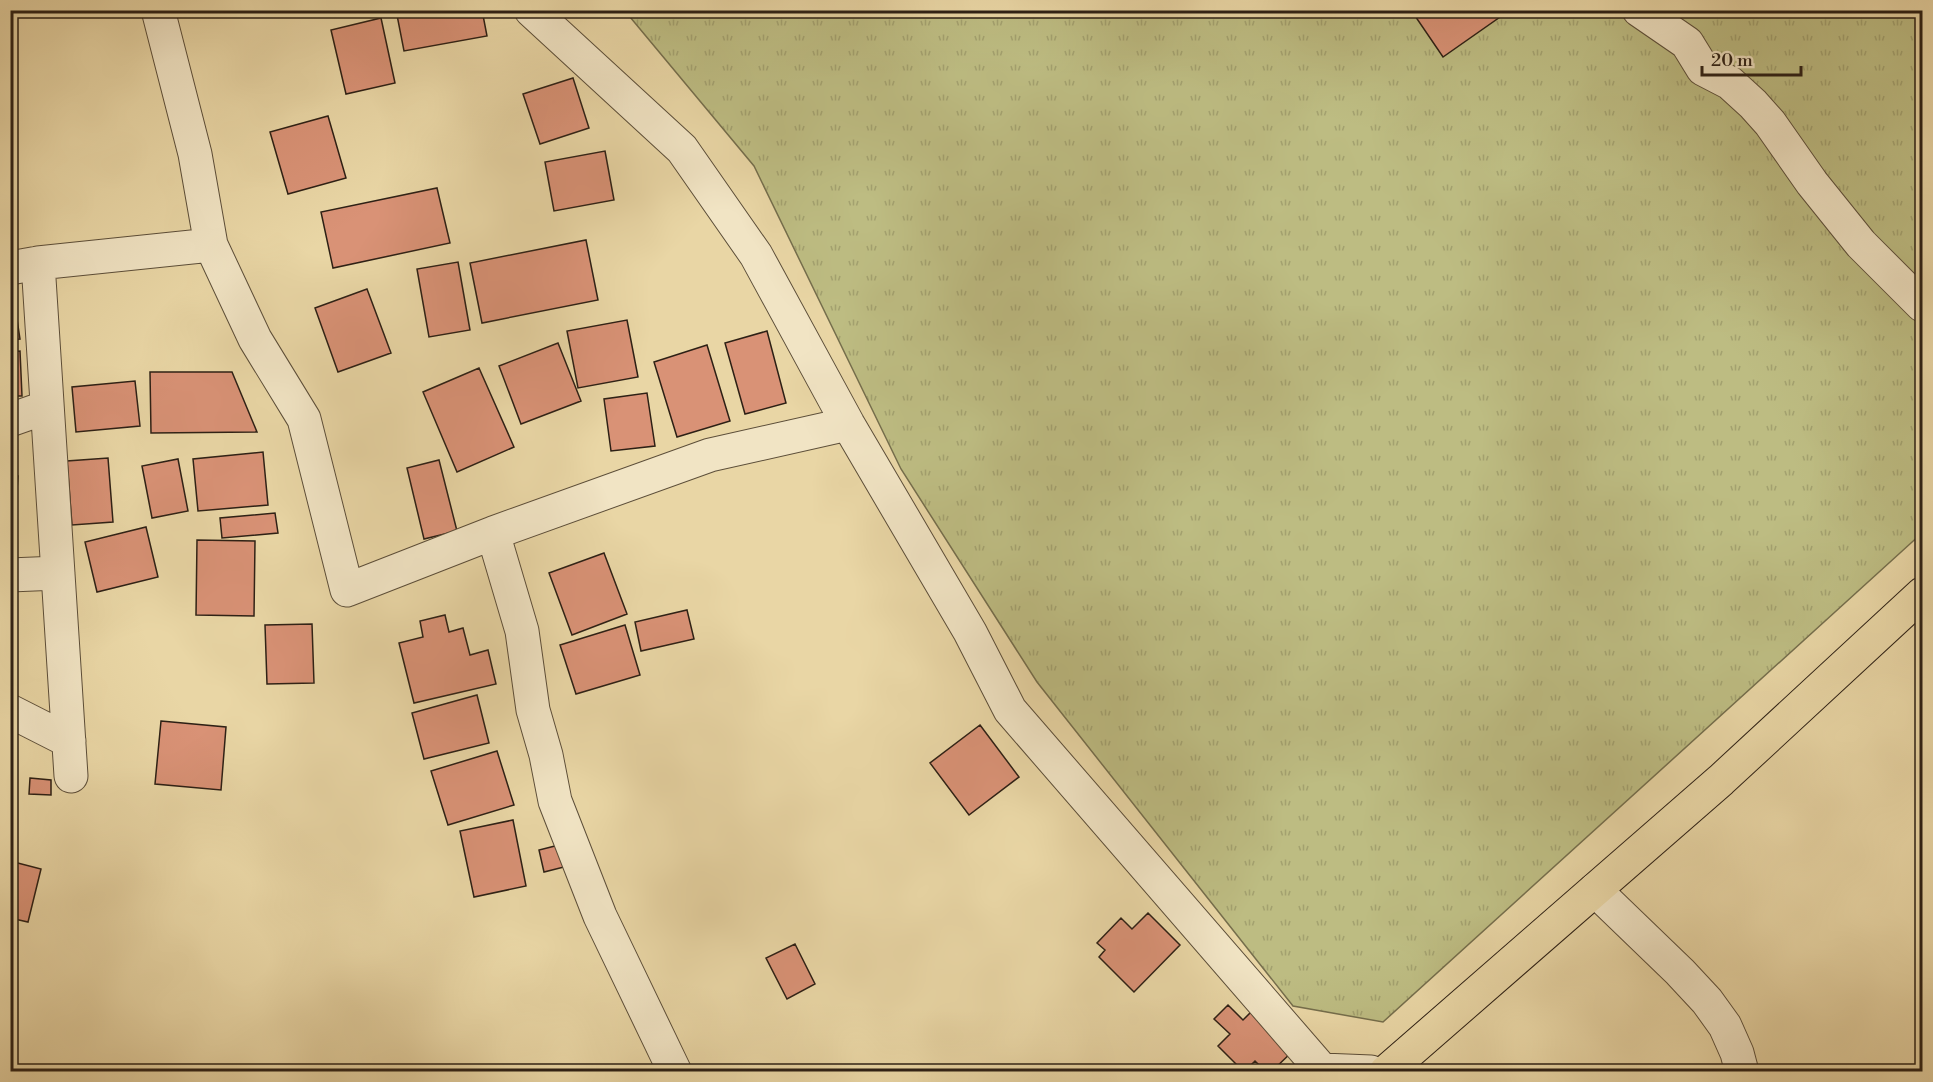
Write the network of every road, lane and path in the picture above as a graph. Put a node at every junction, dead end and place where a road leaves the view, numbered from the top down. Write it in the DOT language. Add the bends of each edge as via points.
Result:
graph roads {
  1 [pos="158,10"];
  2 [pos="531,10"];
  3 [pos="1639,10"];
  4 [pos="211,245"];
  5 [pos="24,266"];
  6 [pos="1923,305"];
  7 [pos="47,406"];
  8 [pos="10,420"];
  9 [pos="848,424"];
  10 [pos="493,533"];
  11 [pos="58,573"];
  12 [pos="10,575"];
  13 [pos="1923,594"];
  14 [pos="10,711"];
  15 [pos="69,741"];
  16 [pos="71,776"];
  17 [pos="1595,890"];
  18 [pos="675,1071"];
  19 [pos="1371,1071"];
  20 [pos="1386,1071"];
  21 [pos="1742,1071"];
  1 -- 4 [label="street" via="195,154"];
  2 -- 9 [label="street" via="682,149 756,255"];
  3 -- 6 [label="street" via="1687,43 1703,69 1730,83 1754,104 1861,244"];
  4 -- 5 [label="street"];
  4 -- 10 [label="street" via="255,339 304,419 347,590"];
  5 -- 7 [label="street"];
  7 -- 8 [label="street"];
  7 -- 11 [label="street"];
  9 -- 10 [label="street" via="710,455"];
  9 -- 19 [label="street" via="970,632 1010,711 1322,1070"];
  10 -- 18 [label="street" via="522,631 532,710 555,801 600,916"];
  11 -- 12 [label="street"];
  11 -- 15 [label="street"];
  13 -- 17 [label="main road"];
  14 -- 15 [label="street"];
  15 -- 16 [label="street"];
  17 -- 20 [label="main road"];
  17 -- 21 [label="street" via="1707,1001 1725,1026"];
}
